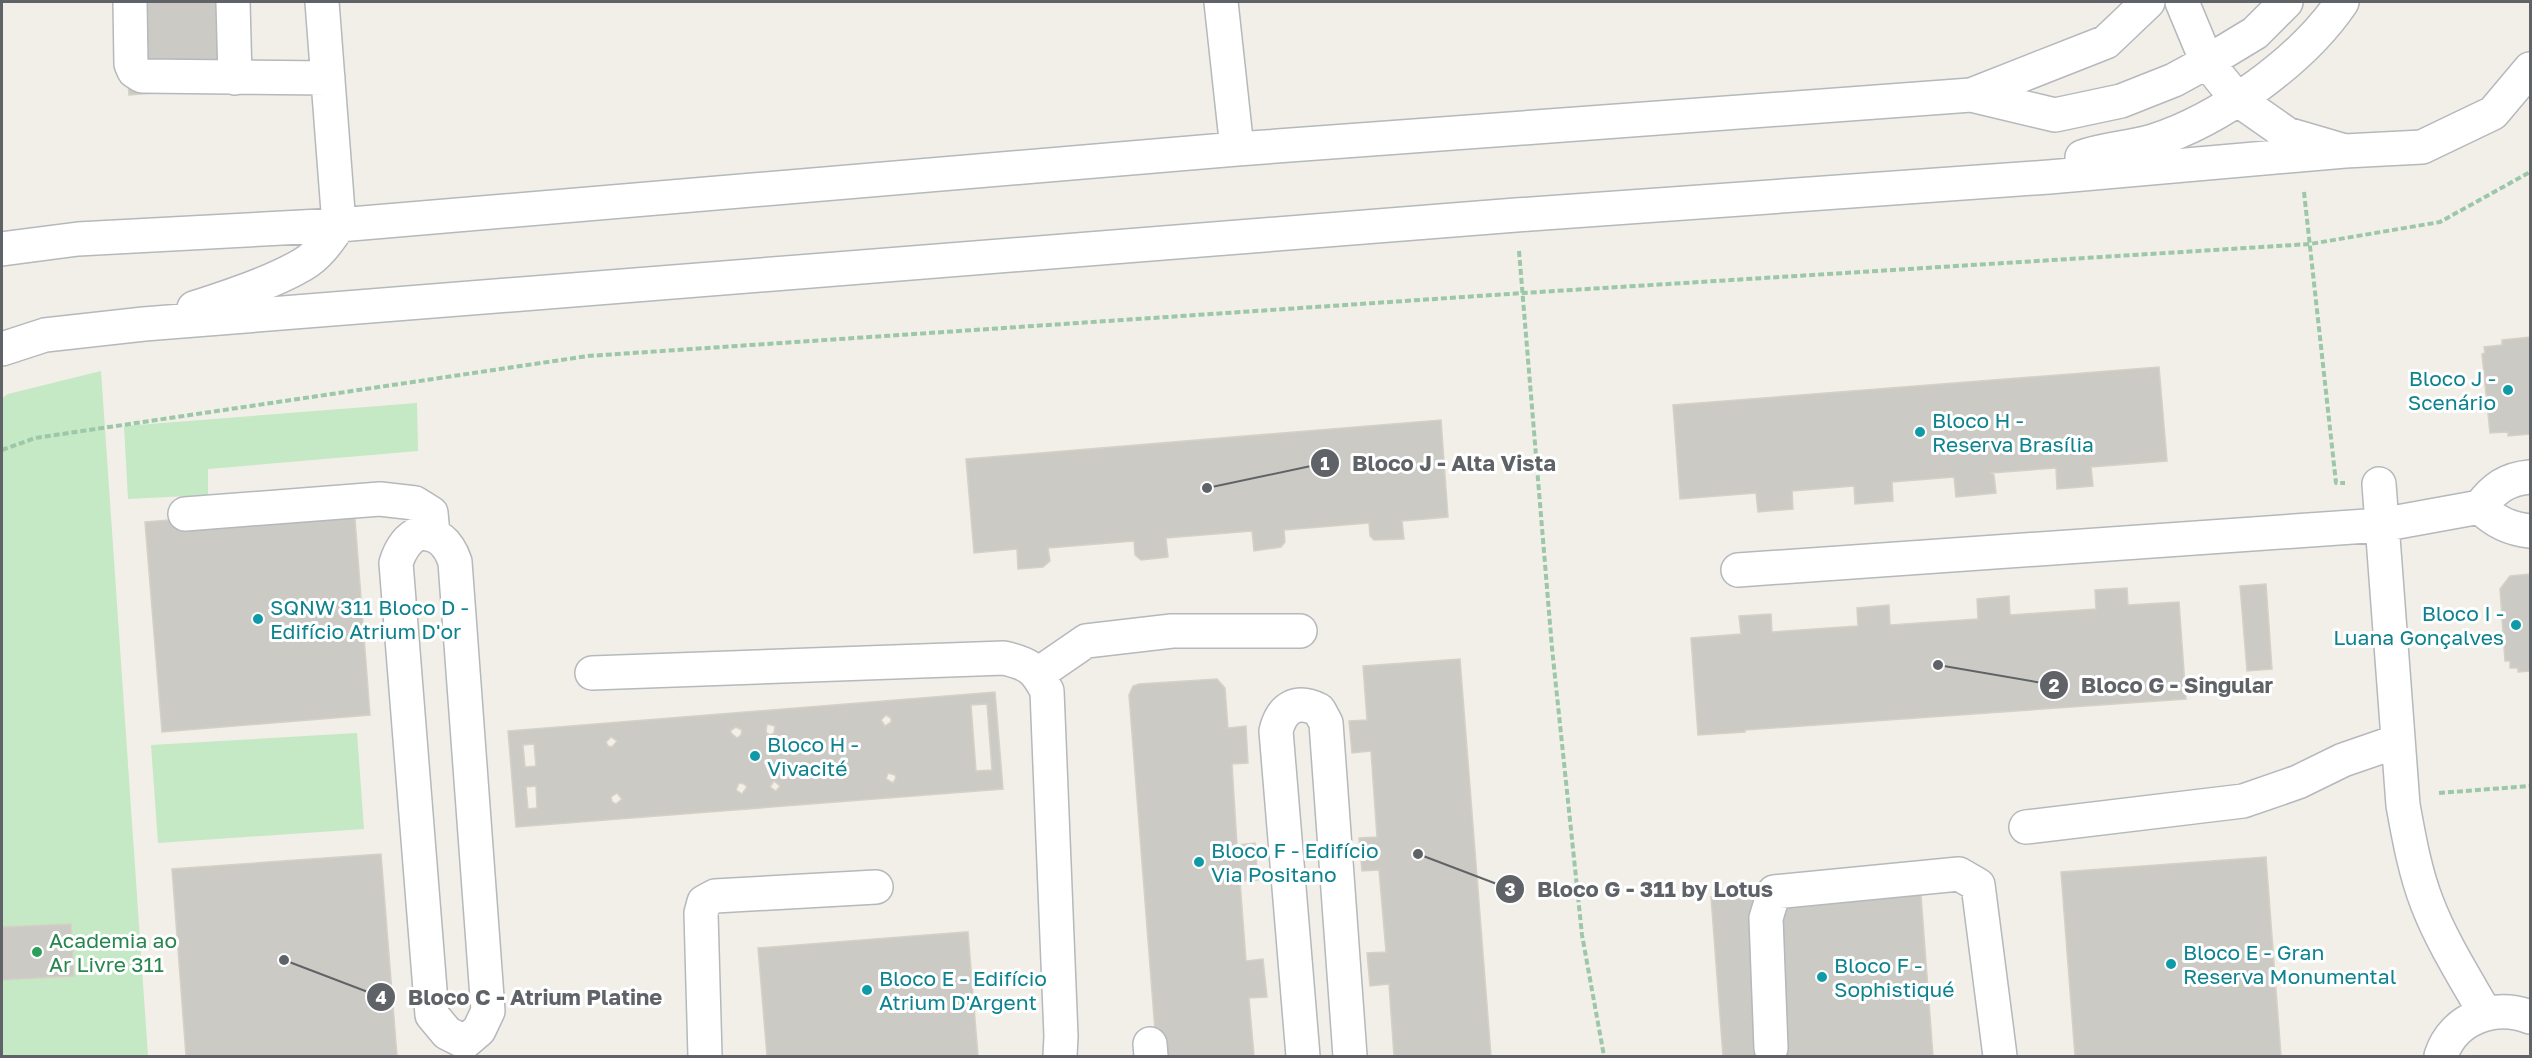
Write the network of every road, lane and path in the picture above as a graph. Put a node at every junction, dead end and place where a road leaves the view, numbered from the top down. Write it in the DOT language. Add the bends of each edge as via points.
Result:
graph roads {
  1 [pos="130,2"];
  2 [pos="232,2"];
  3 [pos="322,2"];
  4 [pos="1221,2"];
  5 [pos="2148,2"];
  6 [pos="2182,2"];
  7 [pos="2286,2"];
  8 [pos="2342,2"];
  9 [pos="2207,62"];
  10 [pos="2530,69"];
  11 [pos="235,78"];
  12 [pos="328,78"];
  13 [pos="1971,94"];
  14 [pos="2237,99"];
  15 [pos="1237,149"];
  16 [pos="2344,151"];
  17 [pos="2300,155"];
  18 [pos="2530,172"];
  19 [pos="2049,177"];
  20 [pos="1516,215"];
  21 [pos="339,225"];
  22 [pos="2310,244"];
  23 [pos="2,249"];
  24 [pos="1523,293"];
  25 [pos="144,324"];
  26 [pos="2,350"];
  27 [pos="2,450"];
  28 [pos="2530,477"];
  29 [pos="2379,484"];
  30 [pos="2480,507"];
  31 [pos="185,514"];
  32 [pos="2381,525"];
  33 [pos="2530,531"];
  34 [pos="433,534"];
  35 [pos="1738,570"];
  36 [pos="1300,631"];
  37 [pos="592,673"];
  38 [pos="1038,674"];
  39 [pos="2398,741"];
  40 [pos="2530,786"];
  41 [pos="2403,796"];
  42 [pos="2026,827"];
  43 [pos="876,887"];
  44 [pos="2485,1013"];
  45 [pos="2530,1017"];
  46 [pos="1771,1048"];
  47 [pos="465,1049"];
  48 [pos="705,1056"];
  49 [pos="1060,1056"];
  50 [pos="1303,1056"];
  51 [pos="1350,1056"];
  52 [pos="1604,1056"];
  53 [pos="2000,1056"];
  54 [pos="2441,1056"];
  1 -- 11 [label="street" via="134,71 142,76"];
  2 -- 11 [label="street"];
  3 -- 12 [label="street"];
  4 -- 15 [label="street"];
  5 -- 13 [label="street" via="2106,42"];
  6 -- 9 [label="street"];
  7 -- 9 [label="street" via="2255,33"];
  8 -- 14 [label="street" via="2287,64"];
  9 -- 13 [label="street" via="2121,101 2055,115"];
  9 -- 14 [label="street"];
  10 -- 16 [label="street" via="2493,112 2422,147"];
  11 -- 12 [label="street"];
  12 -- 21 [label="street"];
  13 -- 15 [label="street"];
  14 -- 16 [label="street" via="2287,134"];
  14 -- 19 [label="street" via="2153,141 2084,156"];
  15 -- 21 [label="street"];
  16 -- 17 [label="street"];
  17 -- 19 [label="street"];
  17 -- 22 [label="path"];
  18 -- 22 [label="path" via="2440,222"];
  19 -- 20 [label="street"];
  20 -- 24 [label="path"];
  20 -- 25 [label="street"];
  21 -- 23 [label="street" via="78,239"];
  21 -- 25 [label="street" via="323,248 303,265 226,298"];
  22 -- 24 [label="path"];
  22 -- 29 [label="path" via="2336,483"];
  24 -- 27 [label="path" via="588,356 35,438"];
  24 -- 52 [label="path" via="1552,648 1582,935"];
  25 -- 26 [label="street" via="45,335"];
  28 -- 30 [label="street" via="2501,484"];
  29 -- 32 [label="street"];
  30 -- 32 [label="street"];
  30 -- 33 [label="street" via="2500,523"];
  31 -- 34 [label="street" via="380,499 415,503 431,513"];
  32 -- 35 [label="street"];
  32 -- 39 [label="street"];
  34 -- 47 [label="street" via="447,545 455,562 488,1011"];
  34 -- 47 [label="street" via="412,537 396,563 432,1015"];
  36 -- 38 [label="street" via="1172,631 1086,641"];
  37 -- 38 [label="street" via="1004,658 1025,663"];
  38 -- 49 [label="street" via="1047,691"];
  39 -- 41 [label="street"];
  39 -- 42 [label="street" via="2243,801"];
  40 -- 41 [label="path"];
  41 -- 44 [label="street" via="2411,847 2427,903"];
  43 -- 48 [label="street" via="715,896 704,902 701,923"];
  44 -- 45 [label="street" via="2503,1011"];
  44 -- 54 [label="street" via="2454,1033"];
  46 -- 53 [label="street" via="1766,918 1774,892 1959,874 1977,885"];
  50 -- 51 [label="street" via="1276,731 1281,715 1298,704 1320,710 1326,723"];
}
